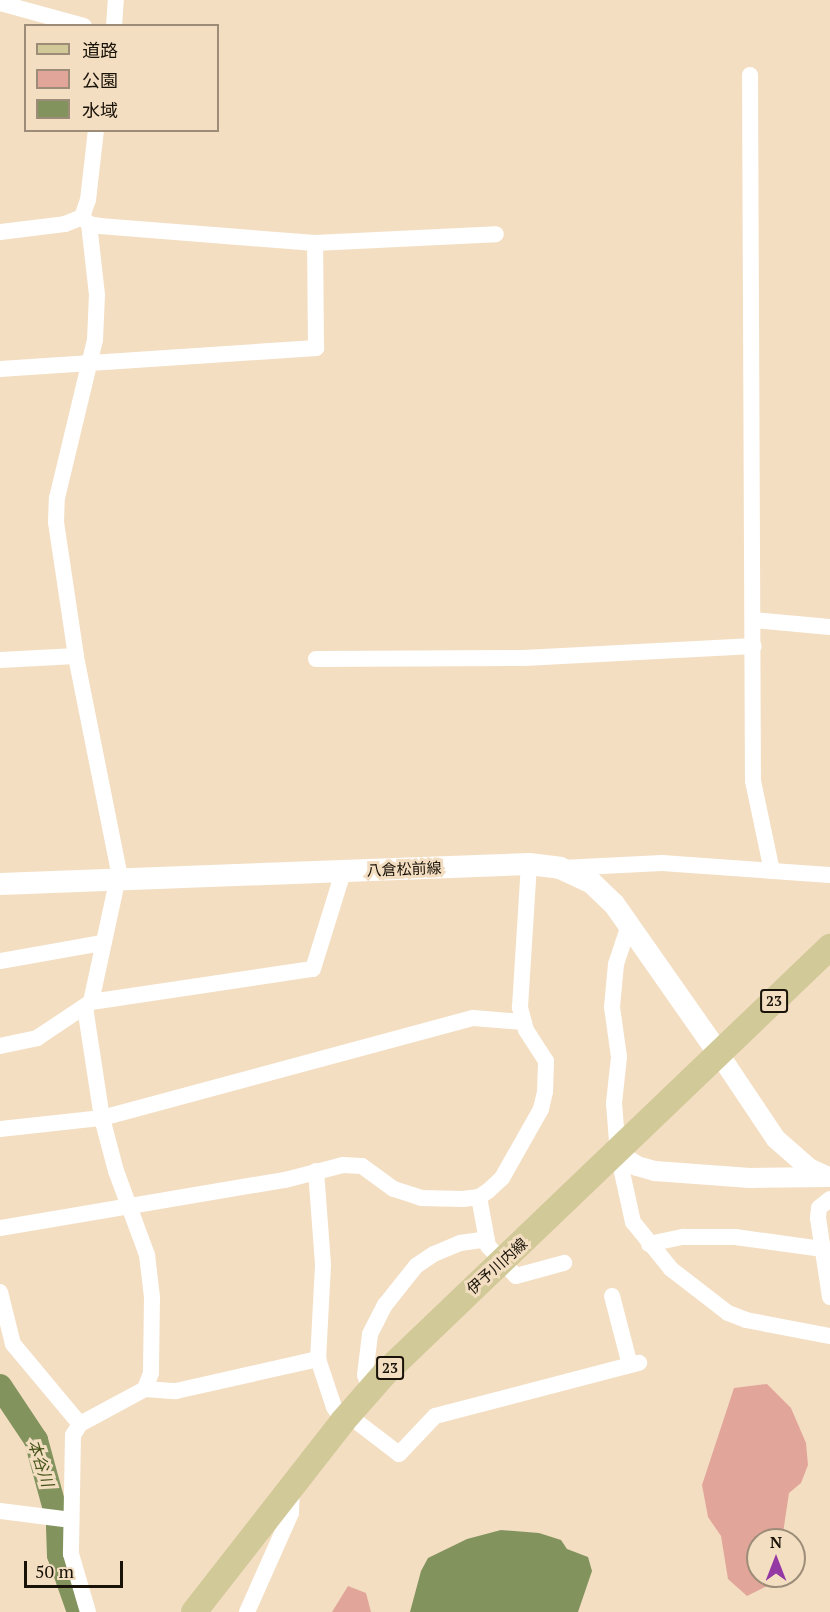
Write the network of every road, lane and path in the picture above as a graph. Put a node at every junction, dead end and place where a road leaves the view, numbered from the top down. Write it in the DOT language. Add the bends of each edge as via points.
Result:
graph roads {
  1 [pos="116,0"];
  2 [pos="0,3"];
  3 [pos="77,24"];
  4 [pos="114,24"];
  5 [pos="750,75"];
  6 [pos="96,132"];
  7 [pos="85,220"];
  8 [pos="0,232"];
  9 [pos="496,234"];
  10 [pos="315,243"];
  11 [pos="91,363"];
  12 [pos="0,369"];
  13 [pos="754,620"];
  14 [pos="830,627"];
  15 [pos="754,646"];
  16 [pos="76,656"];
  17 [pos="316,659"];
  18 [pos="0,660"];
  19 [pos="529,864"];
  20 [pos="560,868"];
  21 [pos="772,871"];
  22 [pos="343,872"];
  23 [pos="830,876"];
  24 [pos="118,881"];
  25 [pos="0,884"];
  26 [pos="629,925"];
  27 [pos="102,943"];
  28 [pos="830,947"];
  29 [pos="0,961"];
  30 [pos="88,1004"];
  31 [pos="523,1022"];
  32 [pos="0,1046"];
  33 [pos="719,1054"];
  34 [pos="102,1118"];
  35 [pos="0,1129"];
  36 [pos="618,1154"];
  37 [pos="316,1171"];
  38 [pos="829,1177"];
  39 [pos="479,1197"];
  40 [pos="830,1199"];
  41 [pos="128,1206"];
  42 [pos="0,1228"];
  43 [pos="487,1239"];
  44 [pos="649,1244"];
  45 [pos="823,1249"];
  46 [pos="502,1261"];
  47 [pos="564,1263"];
  48 [pos="0,1292"];
  49 [pos="612,1296"];
  50 [pos="830,1297"];
  51 [pos="829,1334"];
  52 [pos="318,1359"];
  53 [pos="145,1389"];
  54 [pos="370,1390"];
  55 [pos="346,1418"];
  56 [pos="80,1424"];
  57 [pos="292,1490"];
  58 [pos="0,1511"];
  59 [pos="71,1520"];
  60 [pos="88,1612"];
  61 [pos="194,1612"];
  62 [pos="248,1612"];
  1 -- 4 [label="street"];
  2 -- 3 [label="street"];
  5 -- 13 [label="street"];
  6 -- 7 [label="street"];
  7 -- 8 [label="street"];
  7 -- 10 [label="street" via="179,235 287,238"];
  7 -- 11 [label="street" via="97,294"];
  9 -- 10 [label="street"];
  10 -- 11 [label="street" via="316,348"];
  11 -- 12 [label="street"];
  11 -- 16 [label="street" via="57,498 56,522"];
  13 -- 14 [label="street"];
  13 -- 15 [label="street"];
  15 -- 17 [label="street" via="524,658"];
  15 -- 21 [label="street" via="753,781"];
  16 -- 18 [label="street"];
  16 -- 24 [label="street" via="108,802"];
  19 -- 20 [label="main road, 八倉松前線"];
  19 -- 22 [label="main road, 八倉松前線"];
  19 -- 31 [label="street" via="520,996"];
  20 -- 21 [label="street" via="662,863"];
  20 -- 26 [label="main road, 八倉松前線" via="601,890"];
  21 -- 23 [label="street"];
  22 -- 24 [label="main road, 八倉松前線"];
  22 -- 30 [label="street" via="313,969"];
  24 -- 25 [label="main road, 八倉松前線"];
  24 -- 27 [label="street"];
  26 -- 33 [label="main road, 八倉松前線"];
  26 -- 36 [label="street" via="616,964 612,1007 619,1057 614,1103"];
  27 -- 29 [label="street"];
  27 -- 30 [label="street"];
  28 -- 33 [label="main road, 伊予川内線 / 23"];
  30 -- 32 [label="street" via="37,1038"];
  30 -- 34 [label="street"];
  31 -- 34 [label="street" via="473,1018"];
  31 -- 39 [label="street" via="546,1061 541,1109 502,1178"];
  33 -- 36 [label="main road, 伊予川内線 / 23"];
  33 -- 38 [label="street" via="776,1139 809,1168"];
  34 -- 35 [label="street"];
  34 -- 41 [label="street"];
  36 -- 38 [label="street" via="637,1167 655,1172 750,1178"];
  36 -- 44 [label="street" via="633,1222"];
  36 -- 46 [label="main road, 伊予川内線 / 23"];
  37 -- 39 [label="street" via="353,1164 394,1189 421,1198 445,1201"];
  37 -- 41 [label="street"];
  37 -- 52 [label="street" via="323,1265"];
  39 -- 43 [label="street"];
  40 -- 45 [label="street" via="819,1208"];
  41 -- 42 [label="street"];
  41 -- 53 [label="street" via="151,1277 151,1373"];
  43 -- 46 [label="street"];
  43 -- 54 [label="street" via="460,1243 434,1254 416,1266 385,1305 370,1334 365,1375"];
  44 -- 45 [label="street" via="683,1237 735,1238"];
  44 -- 51 [label="street" via="690,1286 728,1313 746,1320"];
  45 -- 50 [label="street"];
  46 -- 47 [label="street" via="516,1276"];
  46 -- 54 [label="main road, 伊予川内線 / 23"];
  48 -- 56 [label="street" via="13,1344"];
  49 -- 55 [label="street" via="634,1364 435,1416 399,1454"];
  52 -- 53 [label="street" via="176,1391"];
  52 -- 55 [label="street" via="334,1407"];
  53 -- 56 [label="street"];
  54 -- 55 [label="main road, 伊予川内線 / 23"];
  55 -- 57 [label="main road, 伊予川内線 / 23"];
  56 -- 59 [label="street" via="73,1435"];
  57 -- 61 [label="main road, 伊予川内線 / 23"];
  57 -- 62 [label="street" via="291,1513"];
  58 -- 59 [label="street"];
  59 -- 60 [label="street" via="71,1554"];
}
